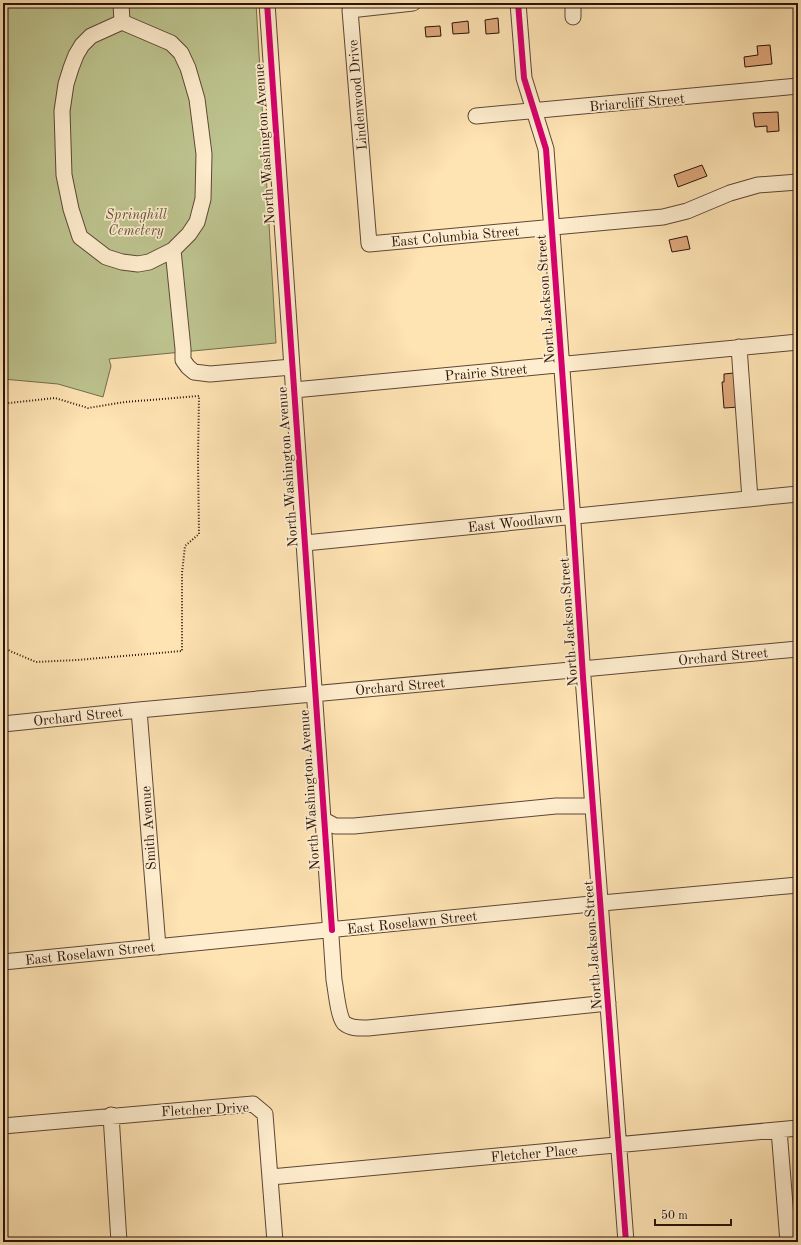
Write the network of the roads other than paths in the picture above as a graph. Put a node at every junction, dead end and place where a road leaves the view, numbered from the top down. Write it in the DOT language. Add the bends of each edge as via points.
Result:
graph roads {
  1 [pos="121,3"];
  2 [pos="266,3"];
  3 [pos="413,3"];
  4 [pos="518,3"];
  5 [pos="122,22"];
  6 [pos="798,86"];
  7 [pos="535,111"];
  8 [pos="476,116"];
  9 [pos="798,182"];
  10 [pos="552,227"];
  11 [pos="369,244"];
  12 [pos="173,250"];
  13 [pos="798,342"];
  14 [pos="739,347"];
  15 [pos="561,365"];
  16 [pos="292,367"];
  17 [pos="294,390"];
  18 [pos="798,494"];
  19 [pos="750,499"];
  20 [pos="573,516"];
  21 [pos="304,543"];
  22 [pos="798,649"];
  23 [pos="582,669"];
  24 [pos="314,694"];
  25 [pos="139,710"];
  26 [pos="3,724"];
  27 [pos="593,806"];
  28 [pos="324,820"];
  29 [pos="798,885"];
  30 [pos="601,903"];
  31 [pos="332,930"];
  32 [pos="158,946"];
  33 [pos="3,962"];
  34 [pos="608,1003"];
  35 [pos="111,1115"];
  36 [pos="3,1126"];
  37 [pos="798,1128"];
  38 [pos="779,1130"];
  39 [pos="619,1145"];
  40 [pos="270,1177"];
  41 [pos="119,1242"];
  42 [pos="276,1242"];
  43 [pos="626,1242"];
  44 [pos="788,1242"];
  1 -- 5 [label="street"];
  2 -- 16 [label="street, North Washington Avenue"];
  3 -- 11 [label="street, Lindenwood Drive" via="350,10"];
  4 -- 7 [label="street, North Jackson Street" via="524,78"];
  5 -- 12 [label="street" via="171,43 181,53 197,100 204,154 203,199 197,222"];
  5 -- 12 [label="street" via="91,36 82,45 66,84 62,111 64,175 71,209 80,237 106,257 138,264 149,262"];
  6 -- 7 [label="street, Briarcliff Street"];
  7 -- 8 [label="street, Briarcliff Street"];
  7 -- 10 [label="street, North Jackson Street" via="546,149"];
  9 -- 10 [label="street, East Columbia Street" via="758,185 730,193 687,211 663,216"];
  10 -- 11 [label="street, East Columbia Street"];
  10 -- 15 [label="street, North Jackson Street"];
  12 -- 16 [label="street" via="183,360 188,367 194,372 210,374"];
  13 -- 14 [label="street, Prairie Street"];
  14 -- 15 [label="street, Prairie Street"];
  14 -- 19 [label="street"];
  15 -- 17 [label="street, Prairie Street"];
  15 -- 20 [label="street, North Jackson Street"];
  16 -- 17 [label="street, North Washington Avenue"];
  17 -- 21 [label="street, North Washington Avenue"];
  18 -- 19 [label="street, East Woodlawn"];
  19 -- 20 [label="street, East Woodlawn"];
  20 -- 21 [label="street, East Woodlawn"];
  20 -- 23 [label="street, North Jackson Street"];
  21 -- 24 [label="street, North Washington Avenue"];
  22 -- 23 [label="street, Orchard Street"];
  23 -- 24 [label="street, Orchard Street"];
  23 -- 27 [label="street, North Jackson Street"];
  24 -- 25 [label="street, Orchard Street"];
  24 -- 28 [label="street, North Washington Avenue"];
  25 -- 26 [label="street, Orchard Street"];
  25 -- 32 [label="street, Smith Avenue"];
  27 -- 28 [label="street" via="556,806 354,826 334,826"];
  27 -- 30 [label="street, North Jackson Street"];
  28 -- 31 [label="street, North Washington Avenue"];
  29 -- 30 [label="street, East Roselawn Street"];
  30 -- 31 [label="street, East Roselawn Street"];
  30 -- 34 [label="street, North Jackson Street"];
  31 -- 32 [label="street, East Roselawn Street"];
  31 -- 34 [label="street, North Washington Avenue" via="334,980 339,1011 344,1023 354,1028"];
  32 -- 33 [label="street, East Roselawn Street"];
  34 -- 39 [label="street, North Jackson Street"];
  35 -- 36 [label="street, Fletcher Drive"];
  35 -- 40 [label="street, Fletcher Drive" via="253,1104 265,1114"];
  35 -- 41 [label="street"];
  37 -- 38 [label="street, Fletcher Place"];
  38 -- 39 [label="street, Fletcher Place"];
  38 -- 44 [label="street"];
  39 -- 40 [label="street, Fletcher Place"];
  39 -- 43 [label="street, North Jackson Street"];
  40 -- 42 [label="street, Fletcher Drive"];
}
